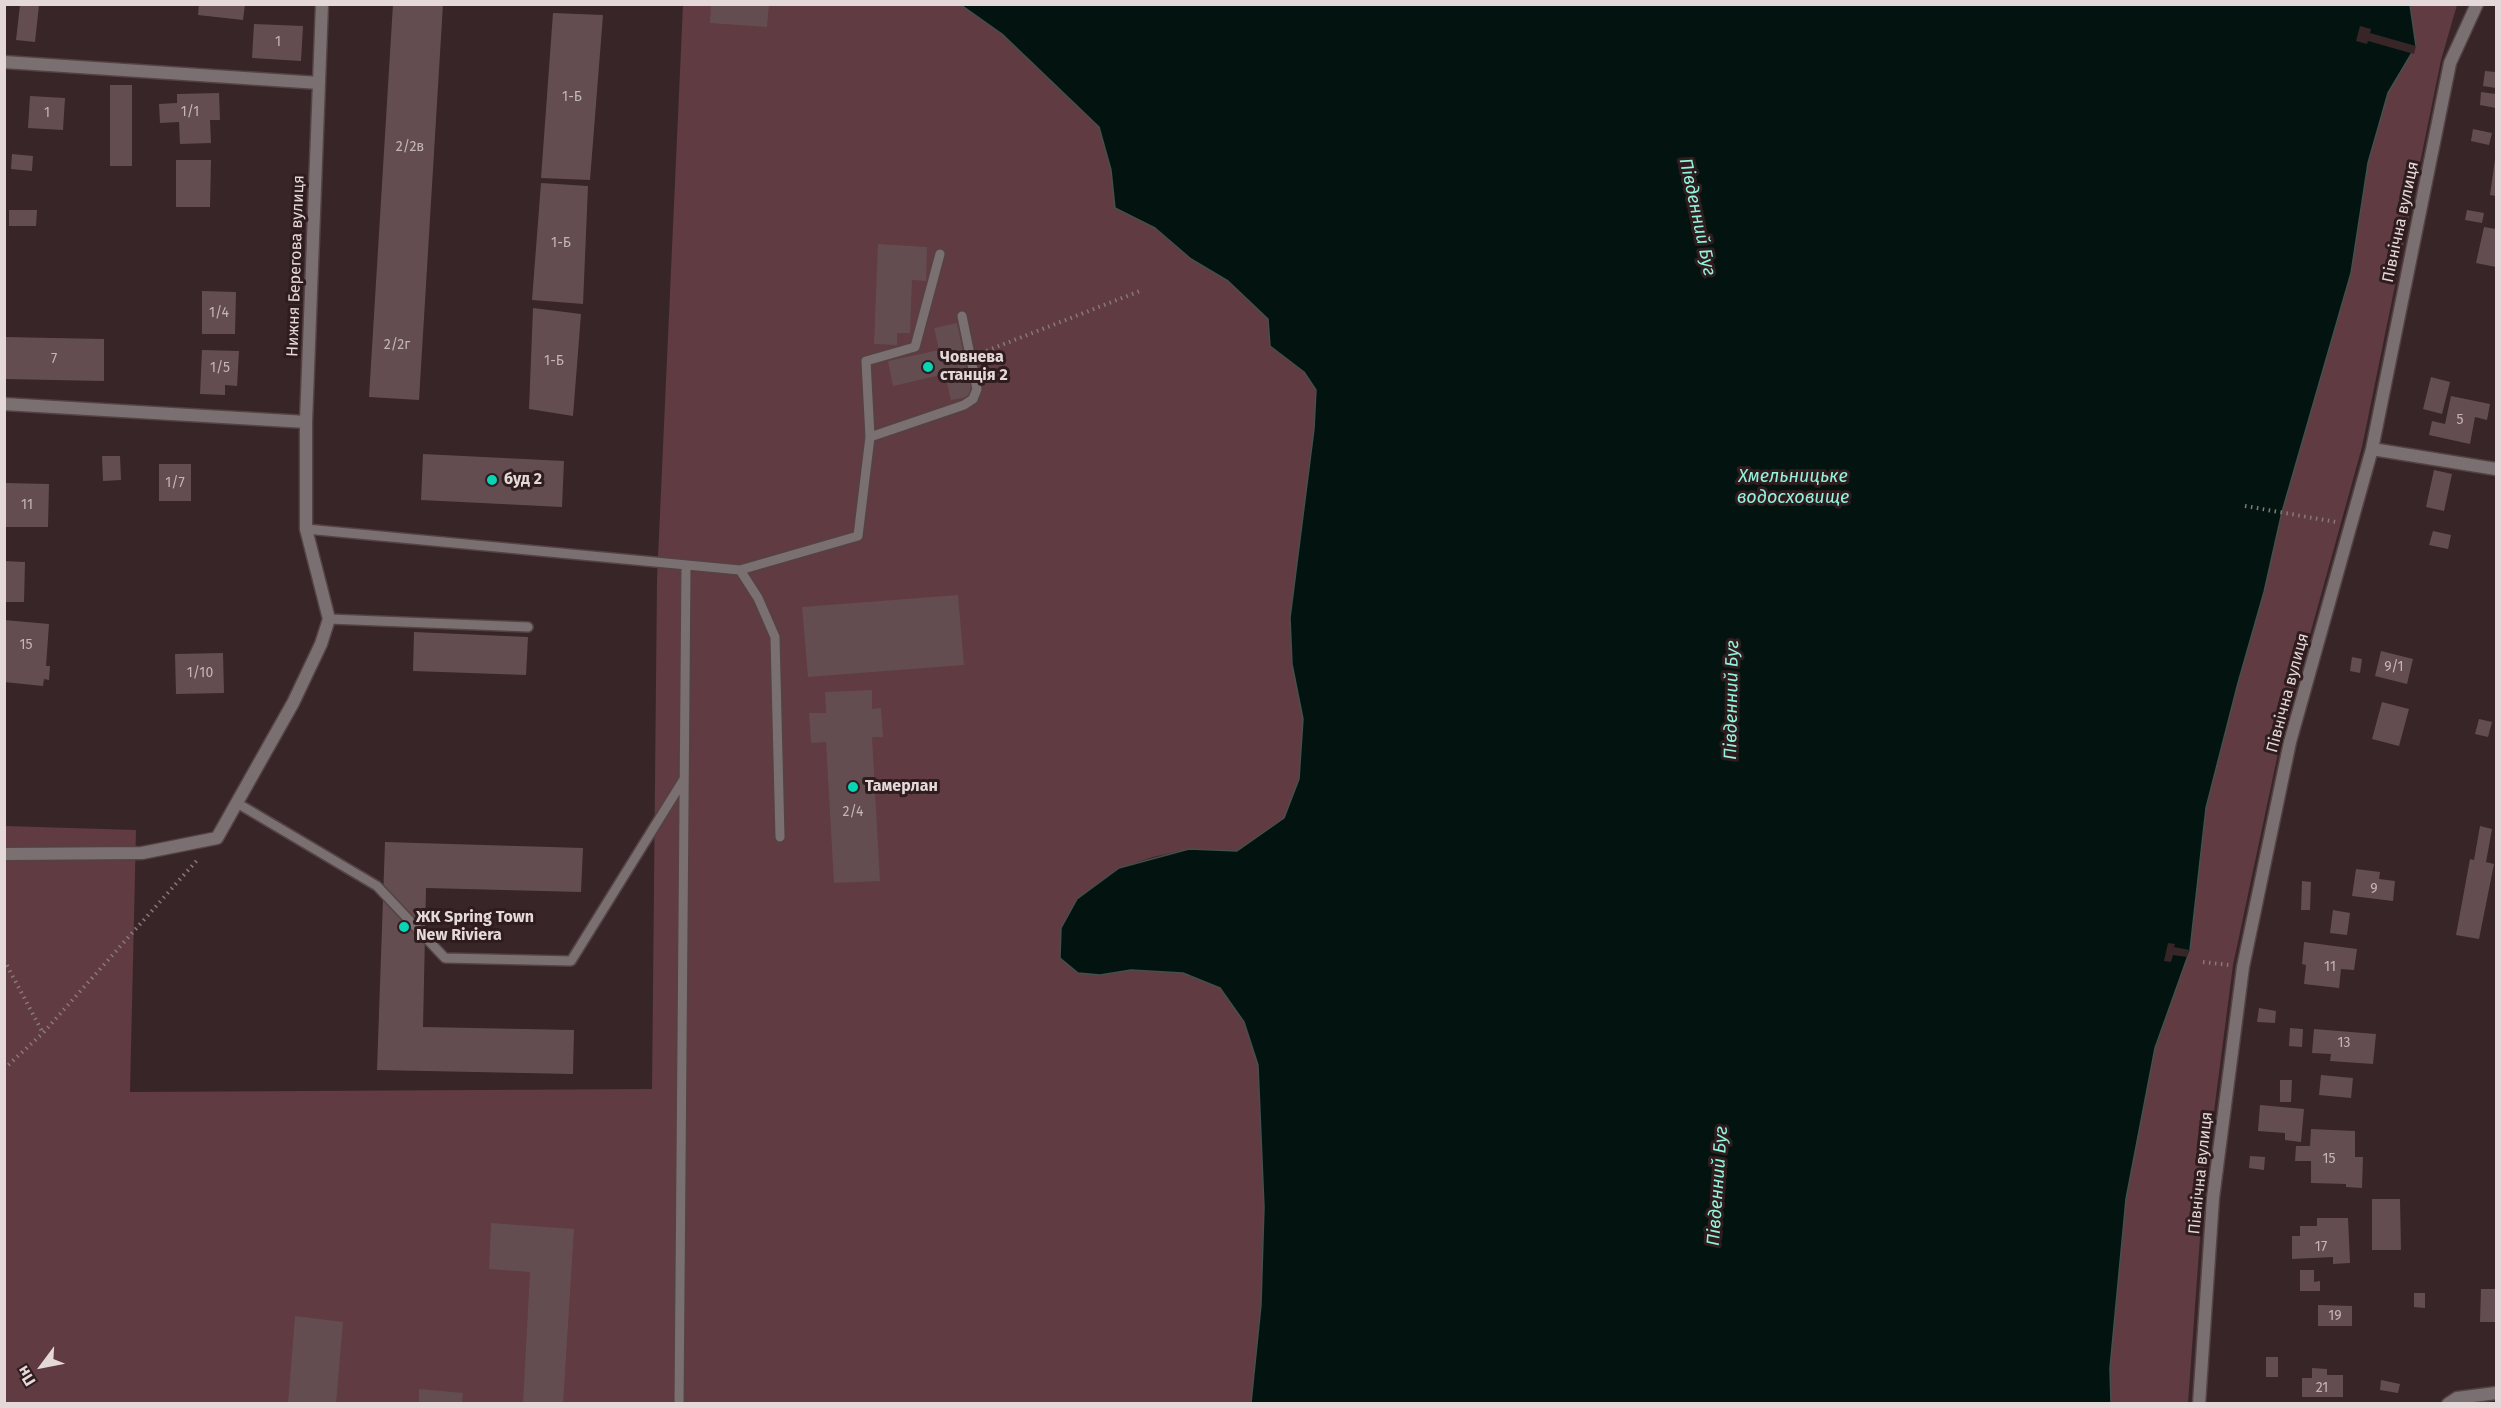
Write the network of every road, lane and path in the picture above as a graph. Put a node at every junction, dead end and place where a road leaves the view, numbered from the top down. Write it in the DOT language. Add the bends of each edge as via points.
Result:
graph roads {
  1 [pos="322,4"];
  2 [pos="2477,4"];
  3 [pos="4,62"];
  4 [pos="320,83"];
  5 [pos="940,254"];
  6 [pos="1140,291"];
  7 [pos="962,316"];
  8 [pos="970,358"];
  9 [pos="4,404"];
  10 [pos="306,422"];
  11 [pos="870,437"];
  12 [pos="2372,449"];
  13 [pos="2496,469"];
  14 [pos="2245,506"];
  15 [pos="2351,525"];
  16 [pos="306,529"];
  17 [pos="686,565"];
  18 [pos="740,570"];
  19 [pos="329,619"];
  20 [pos="528,627"];
  21 [pos="685,777"];
  22 [pos="237,803"];
  23 [pos="780,837"];
  24 [pos="217,838"];
  25 [pos="4,854"];
  26 [pos="4,960"];
  27 [pos="2203,962"];
  28 [pos="2243,967"];
  29 [pos="43,1033"];
  30 [pos="4,1069"];
  31 [pos="2496,1393"];
  32 [pos="679,1404"];
  33 [pos="2199,1404"];
  34 [pos="2448,1404"];
  1 -- 4 [label="street, Нижня Берегова вулиця"];
  2 -- 12 [label="street, Північна вулиця" via="2450,63"];
  3 -- 4 [label="street"];
  4 -- 10 [label="street, Нижня Берегова вулиця"];
  5 -- 11 [label="lane" via="915,347 866,361"];
  6 -- 8 [label="path"];
  7 -- 8 [label="lane"];
  8 -- 11 [label="lane" via="977,389 973,399"];
  9 -- 10 [label="street"];
  10 -- 16 [label="street, Нижня Берегова вулиця"];
  11 -- 18 [label="lane" via="858,536"];
  12 -- 13 [label="street"];
  12 -- 15 [label="street, Північна вулиця"];
  14 -- 15 [label="path"];
  15 -- 28 [label="street, Північна вулиця" via="2290,742"];
  16 -- 17 [label="lane"];
  16 -- 19 [label="street, Нижня Берегова вулиця"];
  17 -- 18 [label="lane"];
  17 -- 21 [label="lane"];
  18 -- 23 [label="lane" via="775,637"];
  19 -- 20 [label="lane"];
  19 -- 22 [label="street" via="293,703"];
  21 -- 22 [label="lane" via="571,961 444,958 377,886"];
  21 -- 32 [label="lane"];
  22 -- 24 [label="street"];
  24 -- 25 [label="street" via="142,853"];
  24 -- 29 [label="path"];
  26 -- 29 [label="path"];
  27 -- 28 [label="path"];
  28 -- 33 [label="street, Північна вулиця" via="2213,1198"];
  29 -- 30 [label="path"];
  31 -- 34 [label="street" via="2457,1398"];
}
